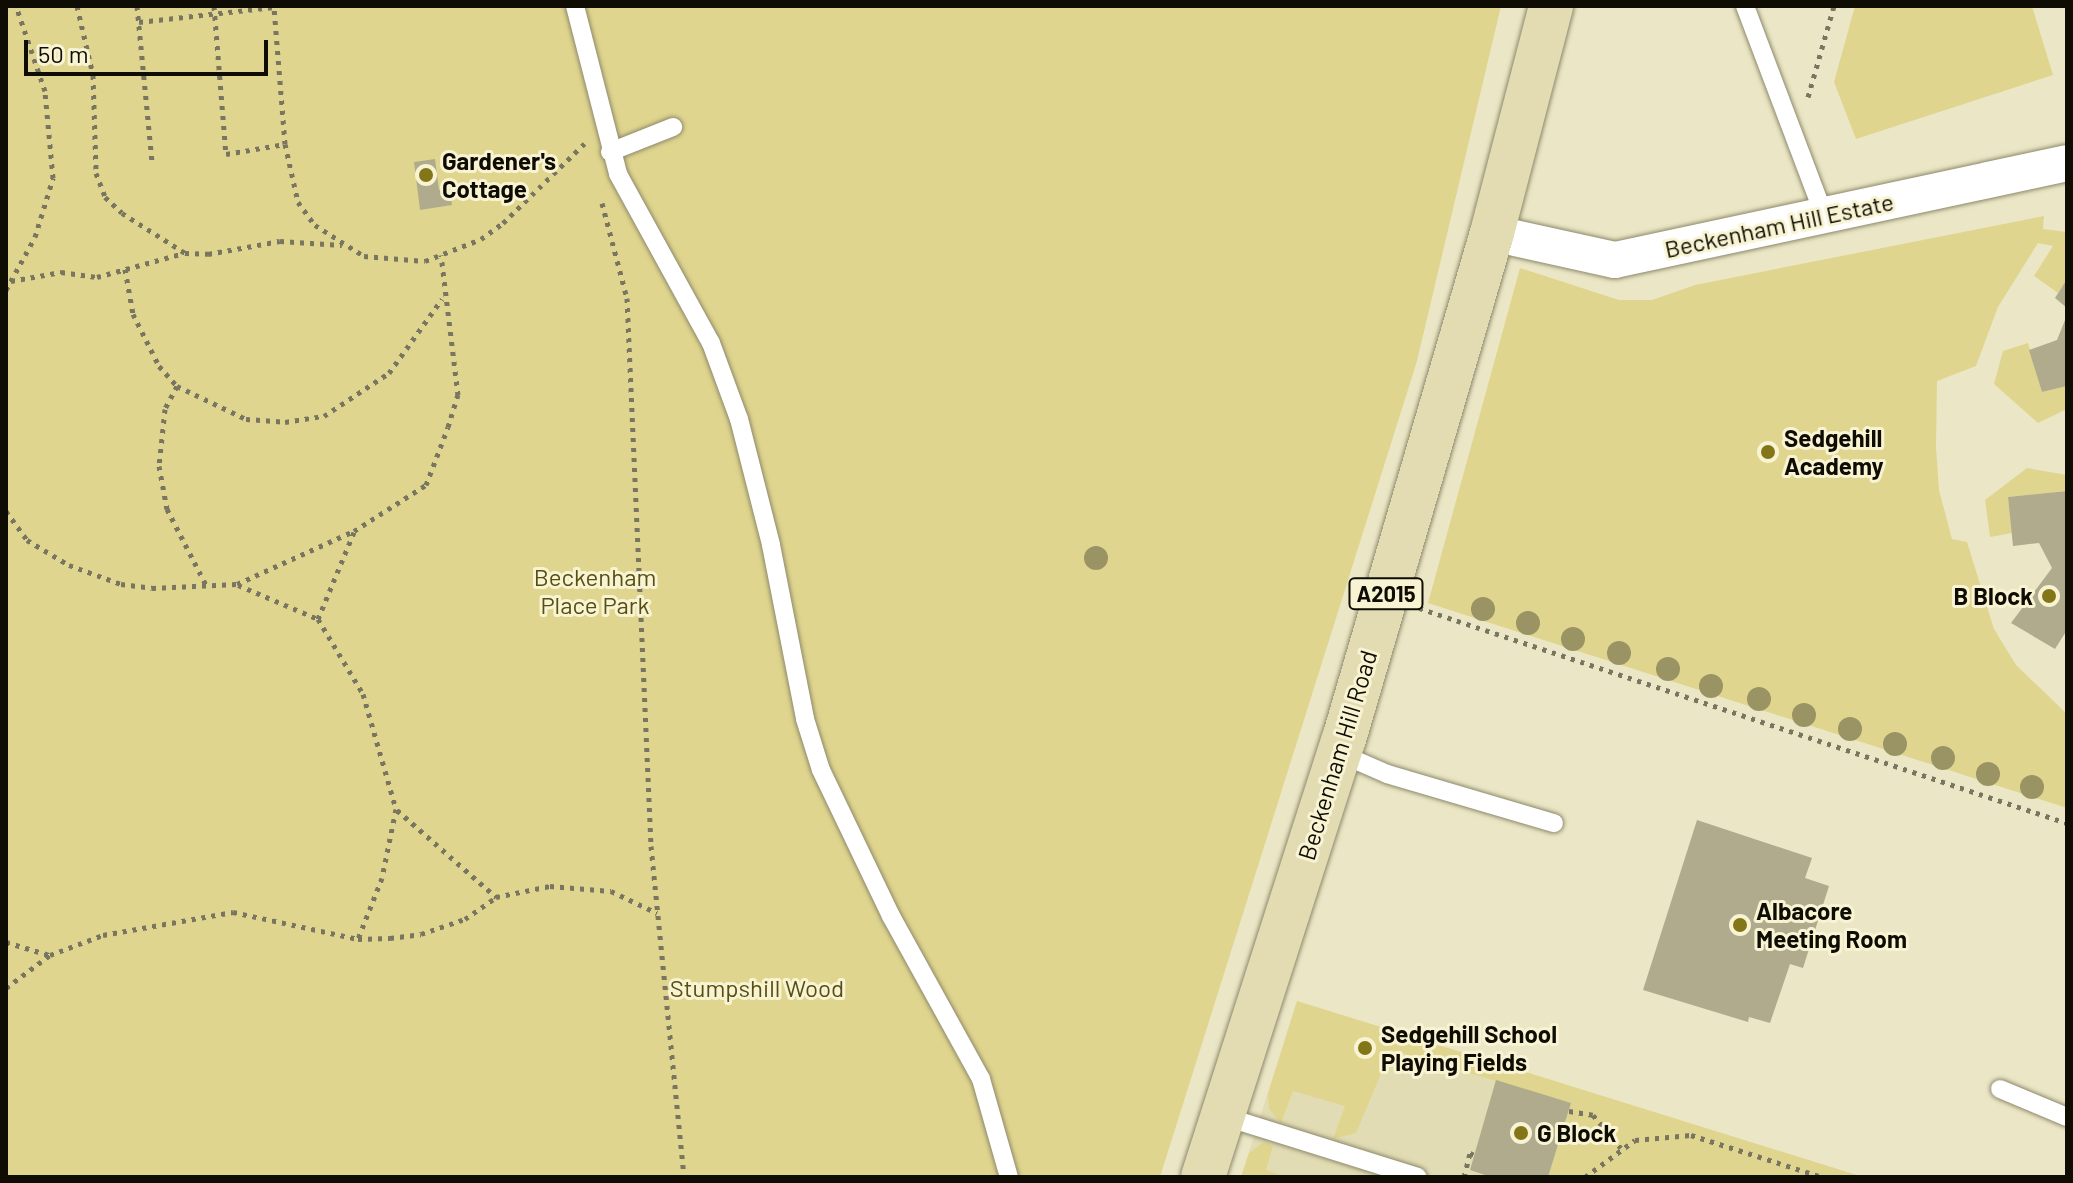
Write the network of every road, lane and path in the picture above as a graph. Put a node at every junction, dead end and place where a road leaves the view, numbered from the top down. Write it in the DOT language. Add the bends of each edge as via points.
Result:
graph roads {
  1 [pos="16,6"];
  2 [pos="77,6"];
  3 [pos="137,6"];
  4 [pos="214,6"];
  5 [pos="274,6"];
  6 [pos="575,6"];
  7 [pos="1551,6"];
  8 [pos="1745,6"];
  9 [pos="1834,6"];
  10 [pos="215,15"];
  11 [pos="139,22"];
  12 [pos="673,127"];
  13 [pos="583,130"];
  14 [pos="1796,139"];
  15 [pos="587,142"];
  16 [pos="285,144"];
  17 [pos="608,144"];
  18 [pos="590,156"];
  19 [pos="152,162"];
  20 [pos="2067,163"];
  21 [pos="601,199"];
  22 [pos="1824,215"];
  23 [pos="1492,233"];
  24 [pos="342,245"];
  25 [pos="185,253"];
  26 [pos="441,255"];
  27 [pos="125,269"];
  28 [pos="10,282"];
  29 [pos="6,290"];
  30 [pos="442,299"];
  31 [pos="177,386"];
  32 [pos="6,511"];
  33 [pos="354,531"];
  34 [pos="237,584"];
  35 [pos="206,585"];
  36 [pos="1385,597"];
  37 [pos="318,619"];
  38 [pos="1339,753"];
  39 [pos="396,809"];
  40 [pos="1554,823"];
  41 [pos="2067,823"];
  42 [pos="496,897"];
  43 [pos="657,913"];
  44 [pos="358,939"];
  45 [pos="6,942"];
  46 [pos="50,955"];
  47 [pos="6,988"];
  48 [pos="2000,1089"];
  49 [pos="1569,1111"];
  50 [pos="1223,1116"];
  51 [pos="2067,1117"];
  52 [pos="1621,1148"];
  53 [pos="1474,1155"];
  54 [pos="684,1177"];
  55 [pos="1009,1177"];
  56 [pos="1203,1177"];
  57 [pos="1418,1177"];
  58 [pos="1464,1177"];
  59 [pos="1585,1177"];
  60 [pos="1823,1177"];
  1 -- 28 [label="path" via="45,91 53,178 35,237"];
  2 -- 25 [label="path" via="93,75 96,173 105,197"];
  3 -- 11 [label="path"];
  4 -- 10 [label="path"];
  5 -- 10 [label="path"];
  5 -- 16 [label="path"];
  6 -- 17 [label="lane"];
  7 -- 23 [label="main road, Beckenham Hill Road / A2015"];
  8 -- 14 [label="lane"];
  9 -- 14 [label="path"];
  10 -- 11 [label="path"];
  10 -- 16 [label="path" via="226,154"];
  11 -- 19 [label="path"];
  12 -- 17 [label="lane"];
  13 -- 15 [label="path"];
  14 -- 22 [label="lane"];
  15 -- 17 [label="path"];
  15 -- 18 [label="path"];
  15 -- 26 [label="path" via="503,223"];
  16 -- 24 [label="path" via="298,202 315,225"];
  17 -- 55 [label="lane" via="711,343 739,419 821,770 891,916 981,1079"];
  20 -- 22 [label="street, Beckenham Hill Estate"];
  21 -- 43 [label="path" via="627,298"];
  22 -- 23 [label="street, Beckenham Hill Estate" via="1615,260"];
  23 -- 36 [label="main road, Beckenham Hill Road / A2015"];
  24 -- 25 [label="path" via="280,241"];
  24 -- 26 [label="path" via="388,261 425,261"];
  25 -- 27 [label="path"];
  26 -- 30 [label="path"];
  27 -- 28 [label="path" via="97,277 61,272"];
  27 -- 31 [label="path" via="144,342"];
  28 -- 29 [label="path"];
  30 -- 31 [label="path" via="389,373 324,416 285,422 246,419"];
  30 -- 33 [label="path" via="458,395 444,439 426,485"];
  31 -- 35 [label="path" via="165,409 159,466 167,509"];
  32 -- 35 [label="path" via="27,540 48,554 121,584"];
  33 -- 34 [label="path"];
  33 -- 37 [label="path"];
  34 -- 35 [label="path"];
  34 -- 37 [label="path"];
  36 -- 38 [label="main road, Beckenham Hill Road / A2015"];
  36 -- 41 [label="path"];
  37 -- 39 [label="path" via="363,694"];
  38 -- 40 [label="lane" via="1387,774"];
  38 -- 50 [label="main road, Beckenham Hill Road / A2015"];
  39 -- 42 [label="path"];
  39 -- 44 [label="path" via="382,878"];
  42 -- 43 [label="path" via="550,886 611,891"];
  42 -- 44 [label="path" via="465,919 421,934"];
  43 -- 54 [label="path"];
  44 -- 46 [label="path" via="233,912 103,935"];
  45 -- 46 [label="path"];
  46 -- 47 [label="path"];
  48 -- 51 [label="lane"];
  49 -- 52 [label="path" via="1593,1115"];
  50 -- 56 [label="main road, Beckenham Hill Road / A2015"];
  50 -- 57 [label="lane"];
  52 -- 59 [label="path"];
  52 -- 60 [label="path" via="1635,1140 1691,1135"];
  53 -- 58 [label="path" via="1470,1153"];
}
